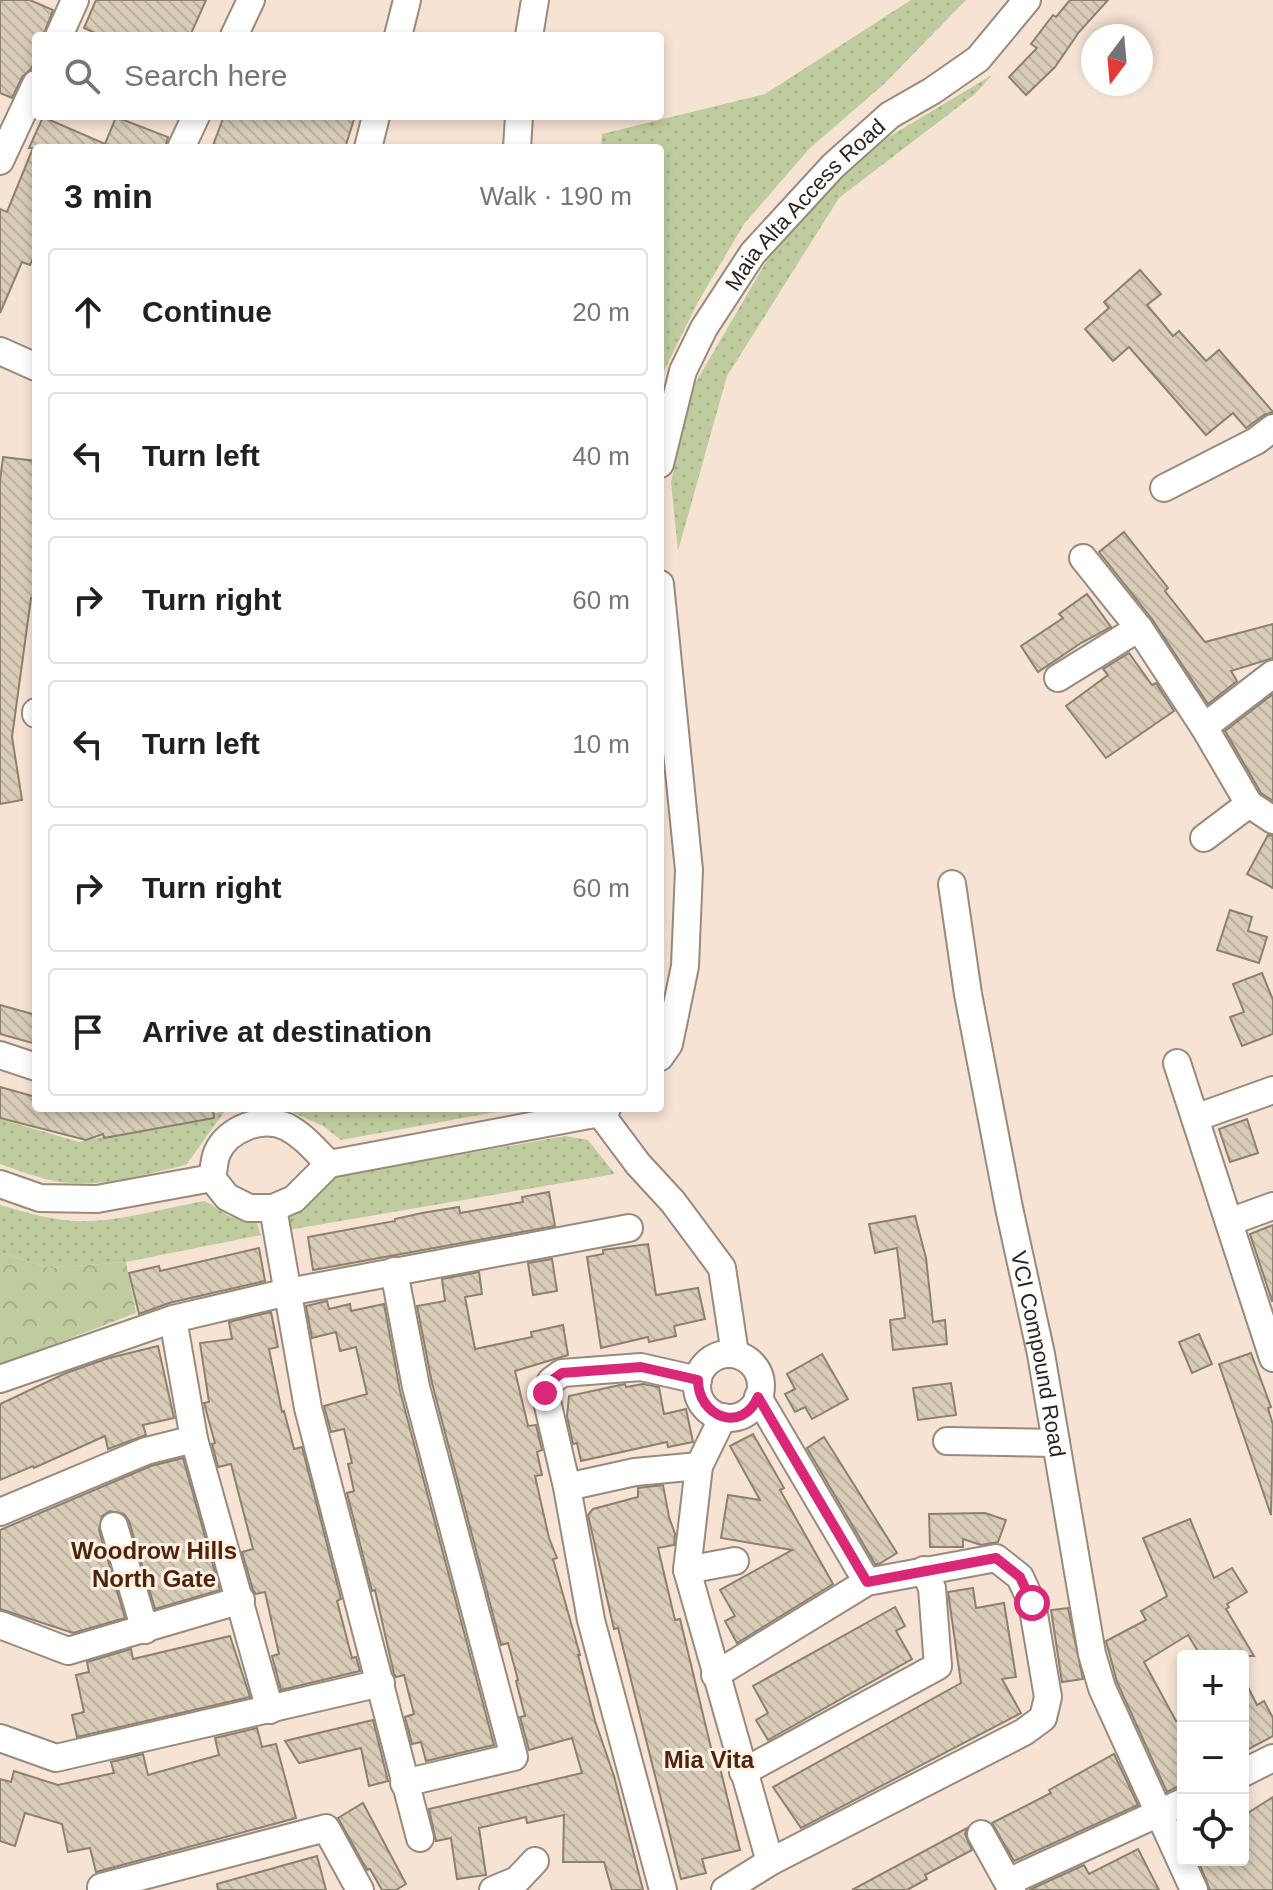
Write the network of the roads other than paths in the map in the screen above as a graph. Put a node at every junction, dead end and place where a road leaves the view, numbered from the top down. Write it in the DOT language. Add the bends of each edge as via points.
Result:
graph roads {
  1 [pos="75,0"];
  2 [pos="251,0"];
  3 [pos="407,0"];
  4 [pos="535,0"];
  5 [pos="1027,0"];
  6 [pos="61,32"];
  7 [pos="236,32"];
  8 [pos="399,32"];
  9 [pos="530,32"];
  10 [pos="32,93"];
  11 [pos="194,120"];
  12 [pos="375,120"];
  13 [pos="519,120"];
  14 [pos="183,144"];
  15 [pos="369,144"];
  16 [pos="517,144"];
  17 [pos="0,161"];
  18 [pos="0,351"];
  19 [pos="32,365"];
  20 [pos="1273,428"];
  21 [pos="664,448"];
  22 [pos="1164,488"];
  23 [pos="1083,558"];
  24 [pos="664,623"];
  25 [pos="1139,628"];
  26 [pos="1273,674"];
  27 [pos="1058,678"];
  28 [pos="1204,727"];
  29 [pos="1249,804"];
  30 [pos="1273,820"];
  31 [pos="1204,838"];
  32 [pos="952,884"];
  33 [pos="664,1051"];
  34 [pos="0,1055"];
  35 [pos="1177,1063"];
  36 [pos="32,1066"];
  37 [pos="1273,1090"];
  38 [pos="599,1112"];
  39 [pos="605,1112"];
  40 [pos="259,1115"];
  41 [pos="1195,1118"];
  42 [pos="329,1164"];
  43 [pos="212,1178"];
  44 [pos="0,1184"];
  45 [pos="1273,1206"];
  46 [pos="273,1208"];
  47 [pos="1229,1222"];
  48 [pos="629,1228"];
  49 [pos="394,1271"];
  50 [pos="288,1292"];
  51 [pos="1266,1312"];
  52 [pos="173,1319"];
  53 [pos="735,1354"];
  54 [pos="1273,1358"];
  55 [pos="0,1379"];
  56 [pos="698,1380"];
  57 [pos="758,1397"];
  58 [pos="723,1417"];
  59 [pos="194,1439"];
  60 [pos="947,1441"];
  61 [pos="1056,1443"];
  62 [pos="699,1466"];
  63 [pos="567,1487"];
  64 [pos="0,1512"];
  65 [pos="114,1526"];
  66 [pos="735,1561"];
  67 [pos="687,1570"];
  68 [pos="924,1570"];
  69 [pos="867,1582"];
  70 [pos="241,1600"];
  71 [pos="0,1625"];
  72 [pos="145,1630"];
  73 [pos="715,1675"];
  74 [pos="381,1683"];
  75 [pos="270,1710"];
  76 [pos="0,1738"];
  77 [pos="1273,1758"];
  78 [pos="1249,1770"];
  79 [pos="743,1772"];
  80 [pos="404,1783"];
  81 [pos="1171,1807"];
  82 [pos="981,1834"];
  83 [pos="420,1838"];
  84 [pos="535,1861"];
  85 [pos="762,1875"];
  86 [pos="1010,1886"];
  87 [pos="101,1890"];
  88 [pos="360,1890"];
  89 [pos="493,1890"];
  90 [pos="663,1890"];
  91 [pos="725,1890"];
  92 [pos="1194,1890"];
  1 -- 6 [label="street"];
  2 -- 7 [label="street"];
  3 -- 8 [label="street"];
  4 -- 9 [label="street"];
  5 -- 21 [label="street, Maia Alta Access Road" via="978,59 890,115 833,166 753,253 683,371"];
  10 -- 17 [label="street"];
  11 -- 14 [label="street"];
  12 -- 15 [label="street"];
  13 -- 16 [label="street"];
  18 -- 19 [label="street"];
  20 -- 22 [label="street"];
  23 -- 25 [label="street"];
  24 -- 33 [label="street" via="689,870 685,966"];
  25 -- 27 [label="street"];
  25 -- 28 [label="street"];
  26 -- 28 [label="street"];
  28 -- 29 [label="street"];
  29 -- 30 [label="street"];
  29 -- 31 [label="street"];
  32 -- 61 [label="street, VCI Compound Road" via="971,1009"];
  34 -- 36 [label="street"];
  35 -- 41 [label="street"];
  37 -- 41 [label="street"];
  38 -- 42 [label="street"];
  39 -- 53 [label="street" via="638,1164 722,1268"];
  40 -- 42 [label="street" via="304,1139"];
  40 -- 43 [label="street" via="218,1151"];
  41 -- 47 [label="street"];
  42 -- 46 [label="street" via="294,1199"];
  43 -- 44 [label="street" via="97,1199 40,1198"];
  43 -- 46 [label="street" via="227,1197 249,1208"];
  45 -- 47 [label="street"];
  46 -- 50 [label="street"];
  47 -- 51 [label="street"];
  48 -- 49 [label="street"];
  49 -- 50 [label="street"];
  49 -- 80 [label="street" via="416,1387 514,1757"];
  50 -- 52 [label="street"];
  50 -- 74 [label="street" via="308,1408"];
  51 -- 54 [label="street"];
  52 -- 55 [label="street"];
  52 -- 59 [label="street"];
  53 -- 56 [label="street" via="711,1359"];
  53 -- 57 [label="street" via="756,1368 761,1379"];
  56 -- 58 [label="street" via="703,1403"];
  56 -- 63 [label="street" via="641,1367 562,1373 551,1381 545,1393"];
  57 -- 58 [label="street" via="747,1412"];
  57 -- 69 [label="street"];
  58 -- 62 [label="street"];
  59 -- 64 [label="street" via="146,1451"];
  59 -- 70 [label="street"];
  60 -- 61 [label="street"];
  61 -- 81 [label="street, VCI Compound Road" via="1102,1688"];
  62 -- 63 [label="street" via="635,1472"];
  62 -- 67 [label="street"];
  63 -- 90 [label="street" via="591,1620"];
  65 -- 72 [label="street"];
  66 -- 67 [label="street"];
  67 -- 73 [label="street"];
  68 -- 69 [label="street"];
  68 -- 79 [label="street" via="932,1588 938,1666"];
  68 -- 85 [label="street" via="996,1558 1020,1577 1032,1603 1048,1697 1043,1718"];
  69 -- 73 [label="street"];
  70 -- 72 [label="street"];
  70 -- 75 [label="street"];
  71 -- 72 [label="street" via="68,1651"];
  73 -- 79 [label="street"];
  74 -- 75 [label="street"];
  74 -- 80 [label="street"];
  75 -- 76 [label="street" via="56,1758"];
  77 -- 78 [label="street"];
  79 -- 85 [label="street"];
  80 -- 83 [label="street"];
  81 -- 86 [label="street"];
  81 -- 92 [label="street, VCI Compound Road"];
  82 -- 86 [label="street"];
  84 -- 89 [label="street" via="517,1880"];
  85 -- 91 [label="street"];
  87 -- 88 [label="street" via="326,1828"];
}
